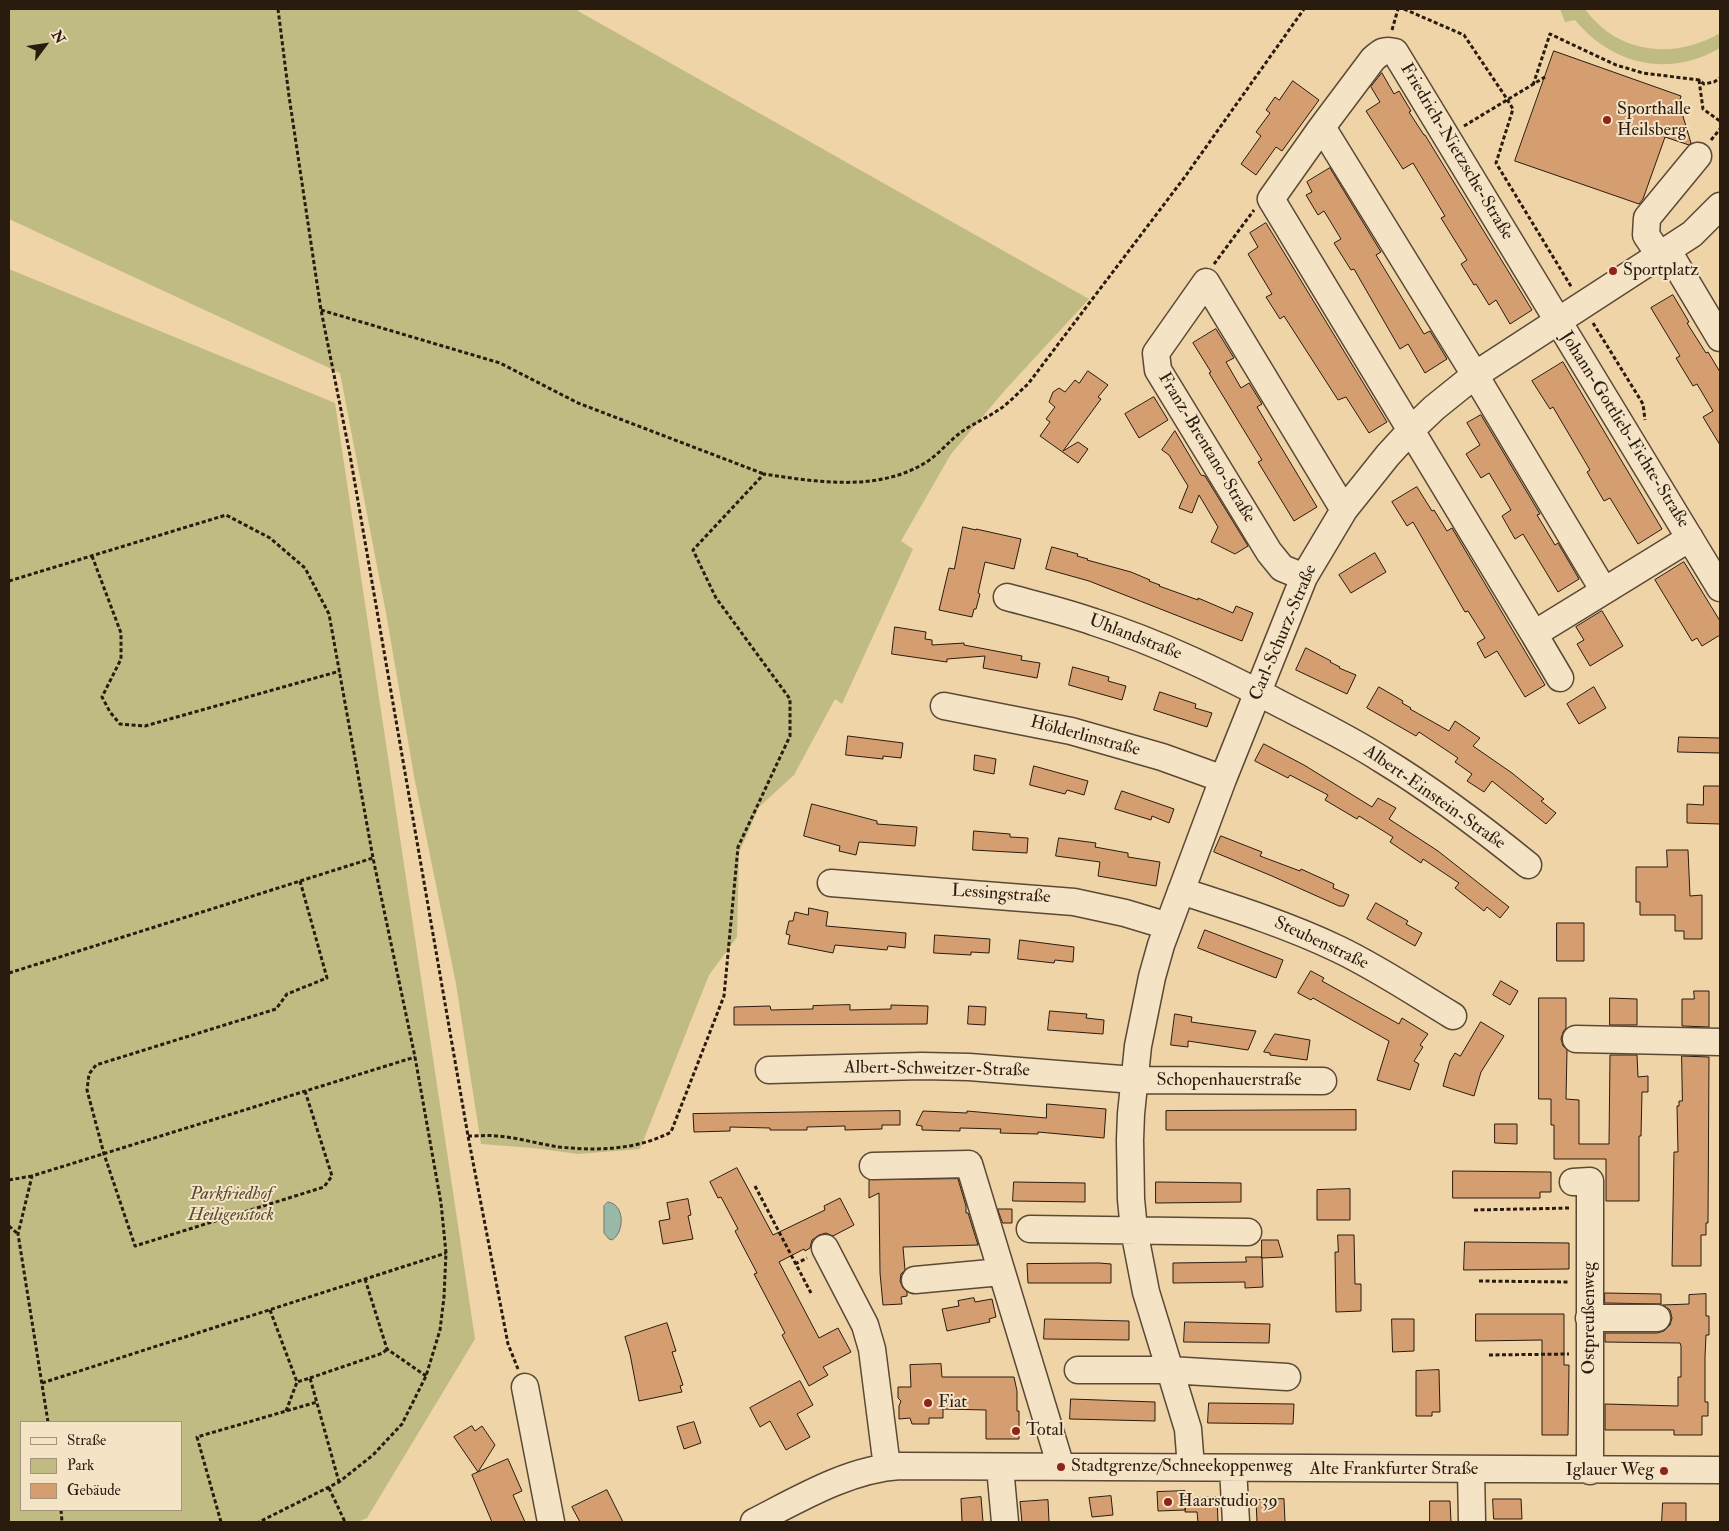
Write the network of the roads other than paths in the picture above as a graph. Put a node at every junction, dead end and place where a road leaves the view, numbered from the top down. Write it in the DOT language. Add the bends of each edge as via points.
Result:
graph roads {
  1 [pos="1322,127"];
  2 [pos="1698,156"];
  3 [pos="1720,206"];
  4 [pos="1664,253"];
  5 [pos="1557,321"];
  6 [pos="1720,338"];
  7 [pos="1475,375"];
  8 [pos="1411,430"];
  9 [pos="1344,510"];
  10 [pos="1690,538"];
  11 [pos="1304,578"];
  12 [pos="1720,588"];
  13 [pos="1604,591"];
  14 [pos="1007,597"];
  15 [pos="1534,634"];
  16 [pos="1560,678"];
  17 [pos="1258,692"];
  18 [pos="944,706"];
  19 [pos="1224,779"];
  20 [pos="1528,865"];
  21 [pos="831,882"];
  22 [pos="1181,891"];
  23 [pos="1168,926"];
  24 [pos="1452,1016"];
  25 [pos="1576,1040"];
  26 [pos="1720,1042"];
  27 [pos="769,1070"];
  28 [pos="1134,1080"];
  29 [pos="1323,1081"];
  30 [pos="873,1166"];
  31 [pos="1573,1182"];
  32 [pos="1030,1229"];
  33 [pos="1134,1230"];
  34 [pos="1248,1232"];
  35 [pos="825,1248"];
  36 [pos="1001,1272"];
  37 [pos="916,1280"];
  38 [pos="1589,1318"];
  39 [pos="1657,1318"];
  40 [pos="1078,1370"];
  41 [pos="1169,1370"];
  42 [pos="1287,1376"];
  43 [pos="525,1387"];
  44 [pos="887,1467"];
  45 [pos="1000,1467"];
  46 [pos="1061,1467"];
  47 [pos="1191,1468"];
  48 [pos="1233,1468"];
  49 [pos="1471,1470"];
  50 [pos="1720,1470"];
  51 [pos="1590,1471"];
  52 [pos="551,1522"];
  53 [pos="755,1522"];
  54 [pos="1006,1522"];
  55 [pos="1236,1522"];
  56 [pos="1472,1522"];
  1 -- 5 [label="street, Friedrich-Nietzsche-Straße" via="1373,59 1387,50 1395,52"];
  1 -- 7 [label="street"];
  1 -- 8 [label="street, Friedrich-Nietzsche-Straße" via="1271,198"];
  2 -- 4 [label="street" via="1647,218 1646,235"];
  3 -- 4 [label="street, Carl-Schurz-Straße" via="1692,234"];
  4 -- 5 [label="street, Carl-Schurz-Straße"];
  4 -- 6 [label="street"];
  5 -- 7 [label="street, Carl-Schurz-Straße"];
  5 -- 10 [label="street, Johann-Gottlieb-Fichte-Straße"];
  7 -- 8 [label="street, Carl-Schurz-Straße"];
  7 -- 13 [label="street"];
  8 -- 9 [label="street, Carl-Schurz-Straße"];
  8 -- 15 [label="street"];
  9 -- 11 [label="street, Carl-Schurz-Straße"];
  9 -- 11 [label="street, Franz-Brentano-Straße" via="1206,282 1156,353 1158,370 1269,552 1282,568"];
  10 -- 12 [label="street, Johann-Gottlieb-Fichte-Straße"];
  10 -- 13 [label="street, Johann-Gottlieb-Fichte-Straße"];
  11 -- 17 [label="street, Carl-Schurz-Straße"];
  13 -- 15 [label="street, Johann-Gottlieb-Fichte-Straße"];
  14 -- 17 [label="street, Uhlandstraße" via="1095,622 1158,645"];
  15 -- 16 [label="street"];
  17 -- 19 [label="street, Carl-Schurz-Straße"];
  17 -- 20 [label="street, Albert-Einstein-Straße" via="1358,745 1415,780"];
  18 -- 19 [label="street, Hölderlinstraße" via="1071,731"];
  19 -- 22 [label="street, Carl-Schurz-Straße"];
  21 -- 23 [label="street, Lessingstraße" via="1074,902"];
  22 -- 23 [label="street, Carl-Schurz-Straße"];
  22 -- 24 [label="street, Steubenstraße" via="1258,916 1338,949"];
  23 -- 28 [label="street, Carl-Schurz-Straße" via="1152,977"];
  25 -- 26 [label="street"];
  27 -- 28 [label="street, Albert-Schweitzer-Straße" via="959,1067"];
  28 -- 29 [label="street, Schopenhauerstraße"];
  28 -- 33 [label="street, Carl-Schurz-Straße" via="1130,1167"];
  30 -- 36 [label="street" via="969,1164"];
  31 -- 38 [label="street, Ostpreußenweg" via="1590,1181"];
  32 -- 33 [label="street"];
  33 -- 34 [label="street"];
  33 -- 41 [label="street, Carl-Schurz-Straße" via="1146,1292"];
  35 -- 44 [label="street" via="865,1325 872,1349"];
  36 -- 37 [label="street"];
  36 -- 46 [label="street"];
  38 -- 39 [label="street"];
  38 -- 51 [label="street, Ostpreußenweg"];
  40 -- 41 [label="street"];
  41 -- 42 [label="street"];
  41 -- 47 [label="street, Carl-Schurz-Straße" via="1188,1429"];
  43 -- 52 [label="street"];
  44 -- 45 [label="street, Alte Frankfurter Straße"];
  44 -- 53 [label="street, Alte Frankfurter Straße" via="855,1474"];
  45 -- 46 [label="street, Alte Frankfurter Straße"];
  45 -- 54 [label="street"];
  46 -- 47 [label="street, Alte Frankfurter Straße"];
  47 -- 48 [label="street, Alte Frankfurter Straße"];
  48 -- 49 [label="street, Alte Frankfurter Straße"];
  48 -- 55 [label="street"];
  49 -- 51 [label="street, Alte Frankfurter Straße"];
  49 -- 56 [label="street"];
  50 -- 51 [label="street, Alte Frankfurter Straße"];
}
